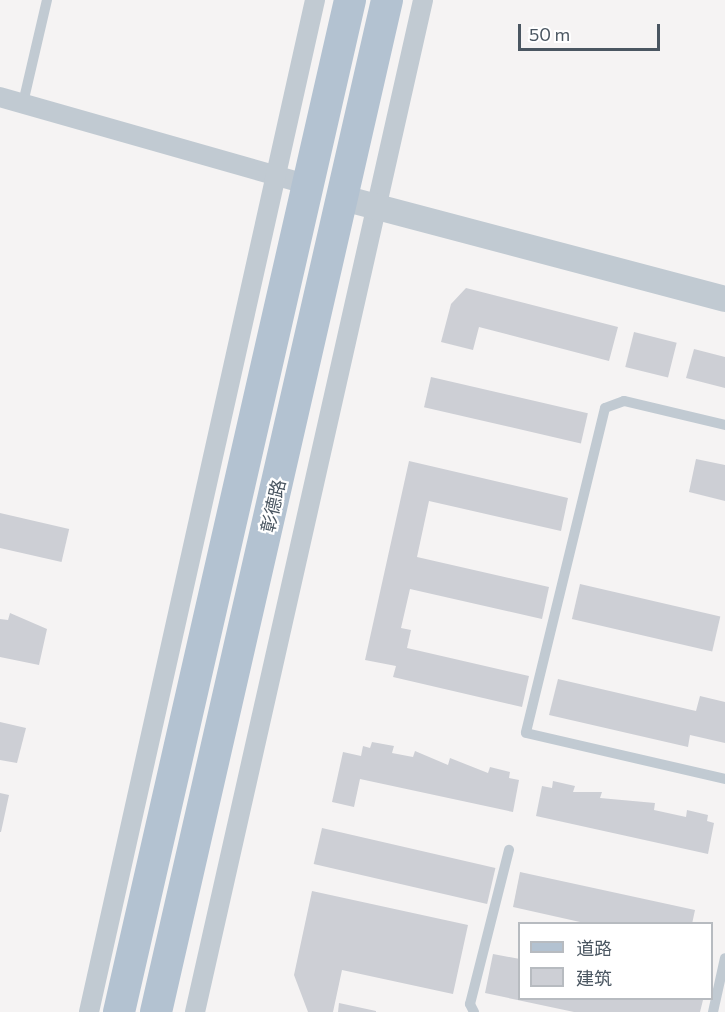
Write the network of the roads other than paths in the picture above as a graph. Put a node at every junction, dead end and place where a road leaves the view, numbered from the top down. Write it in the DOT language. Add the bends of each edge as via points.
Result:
graph roads {
  1 [pos="47,0"];
  2 [pos="315,0"];
  3 [pos="350,0"];
  4 [pos="387,0"];
  5 [pos="423,0"];
  6 [pos="0,97"];
  7 [pos="22,103"];
  8 [pos="276,175"];
  9 [pos="308,185"];
  10 [pos="343,198"];
  11 [pos="375,207"];
  12 [pos="725,299"];
  13 [pos="725,425"];
  14 [pos="725,779"];
  15 [pos="509,850"];
  16 [pos="725,958"];
  17 [pos="89,1012"];
  18 [pos="118,1012"];
  19 [pos="156,1012"];
  20 [pos="195,1012"];
  21 [pos="474,1012"];
  22 [pos="713,1012"];
  1 -- 7 [label="lane"];
  2 -- 8 [label="street"];
  3 -- 9 [label="main road, 彰德路"];
  4 -- 10 [label="main road, 彰德路"];
  5 -- 11 [label="street"];
  6 -- 7 [label="street"];
  7 -- 8 [label="street"];
  8 -- 9 [label="street"];
  8 -- 17 [label="street"];
  9 -- 18 [label="main road, 彰德路"];
  10 -- 11 [label="street"];
  10 -- 19 [label="main road, 彰德路"];
  11 -- 12 [label="street"];
  11 -- 20 [label="street"];
  13 -- 14 [label="lane" via="624,401 605,408 526,733"];
  15 -- 21 [label="lane" via="470,1004"];
  16 -- 22 [label="lane"];
}
